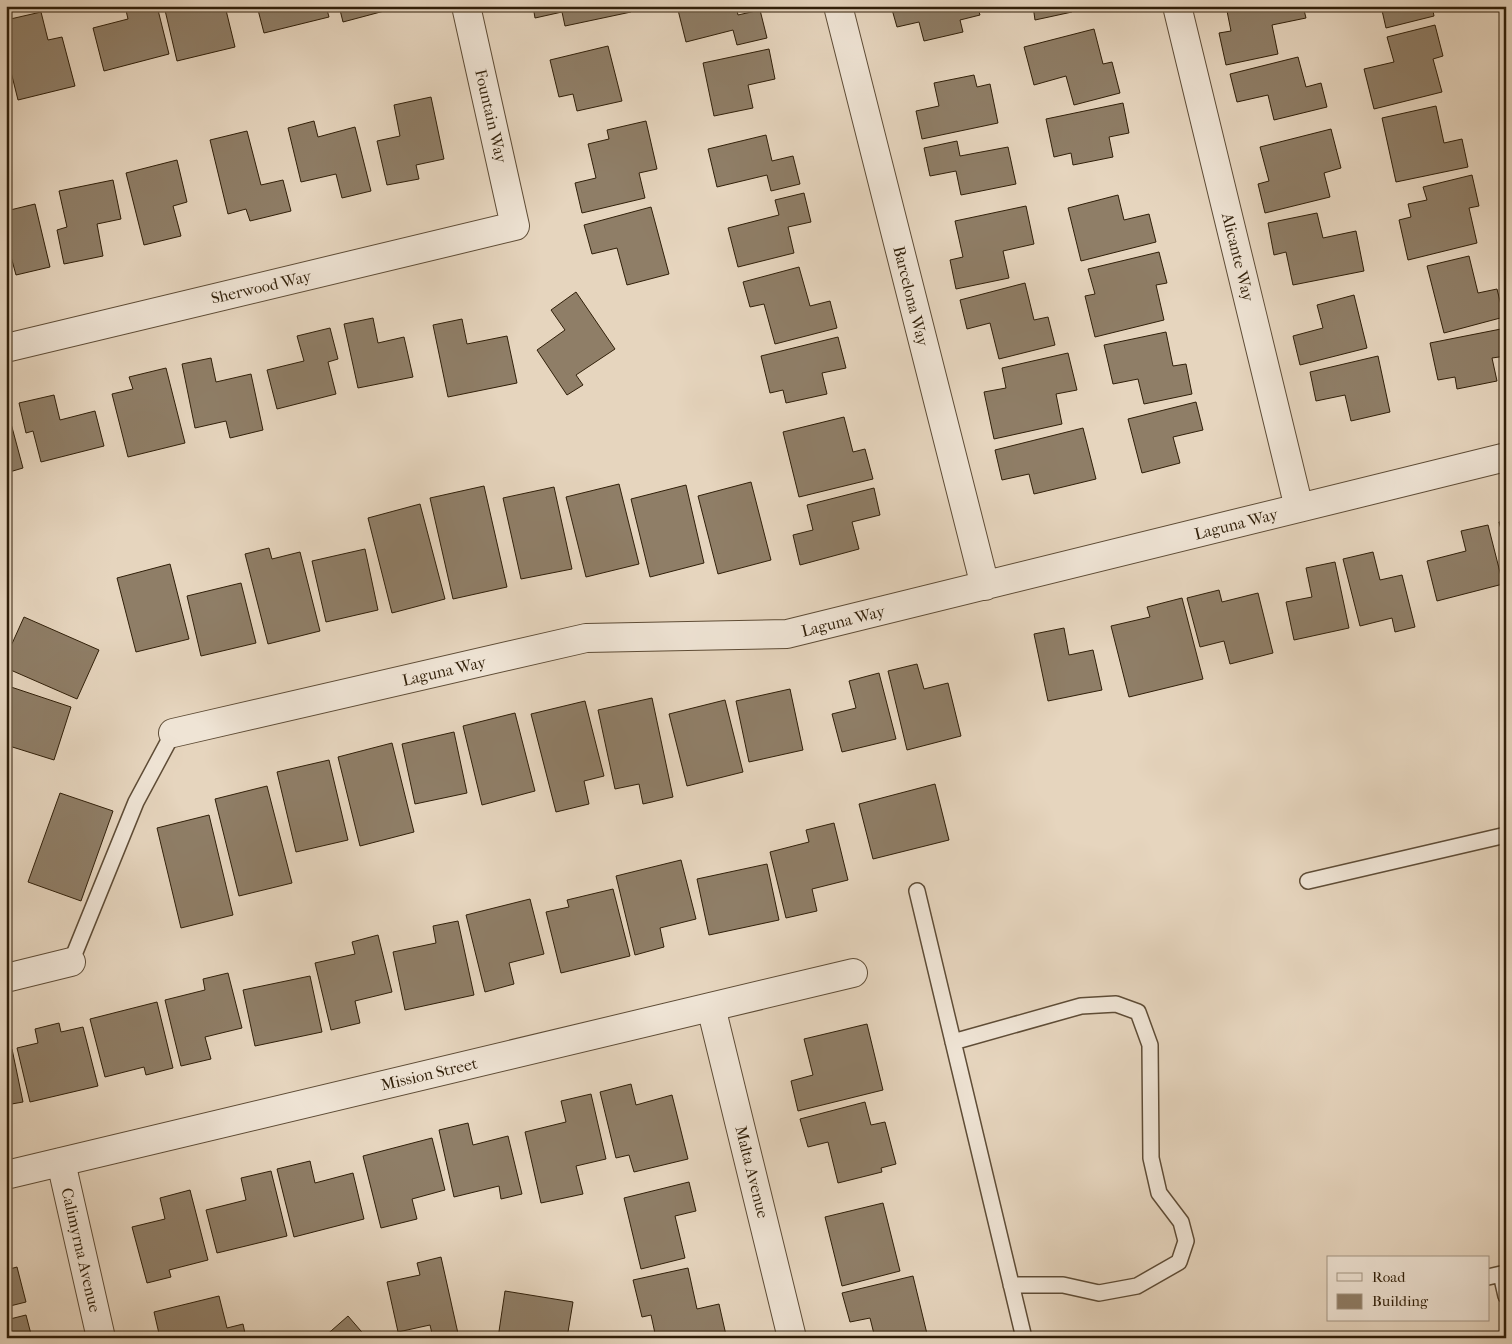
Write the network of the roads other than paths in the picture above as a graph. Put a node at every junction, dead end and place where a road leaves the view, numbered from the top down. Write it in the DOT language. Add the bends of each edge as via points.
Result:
graph roads {
  1 [pos="466,6"];
  2 [pos="838,6"];
  3 [pos="1177,6"];
  4 [pos="515,226"];
  5 [pos="6,348"];
  6 [pos="1506,457"];
  7 [pos="1298,508"];
  8 [pos="985,586"];
  9 [pos="174,733"];
  10 [pos="1506,835"];
  11 [pos="1308,882"];
  12 [pos="917,890"];
  13 [pos="71,962"];
  14 [pos="853,973"];
  15 [pos="6,978"];
  16 [pos="711,1007"];
  17 [pos="953,1042"];
  18 [pos="61,1162"];
  19 [pos="6,1175"];
  20 [pos="1498,1274"];
  21 [pos="1011,1285"];
  22 [pos="1506,1296"];
  23 [pos="101,1338"];
  24 [pos="792,1338"];
  25 [pos="1024,1338"];
  1 -- 4 [label="street, Fountain Way"];
  2 -- 8 [label="street, Barcelona Way"];
  3 -- 7 [label="street, Alicante Way"];
  4 -- 5 [label="street, Sherwood Way"];
  6 -- 7 [label="street, Laguna Way"];
  7 -- 8 [label="street, Laguna Way"];
  8 -- 9 [label="street, Laguna Way" via="787,634 586,638"];
  9 -- 13 [label="lane" via="136,802"];
  10 -- 11 [label="lane"];
  12 -- 17 [label="lane"];
  13 -- 15 [label="street"];
  14 -- 16 [label="street, Mission Street"];
  16 -- 18 [label="street, Mission Street"];
  16 -- 24 [label="street, Malta Avenue"];
  17 -- 21 [label="lane"];
  17 -- 21 [label="lane" via="1081,1006 1116,1004 1138,1012 1150,1045 1151,1158 1159,1193 1181,1222 1186,1240 1179,1262 1137,1286 1099,1293 1063,1285"];
  18 -- 19 [label="street, Mission Street"];
  18 -- 23 [label="street, Calimyrna Avenue"];
  20 -- 22 [label="lane"];
  21 -- 25 [label="lane"];
}
